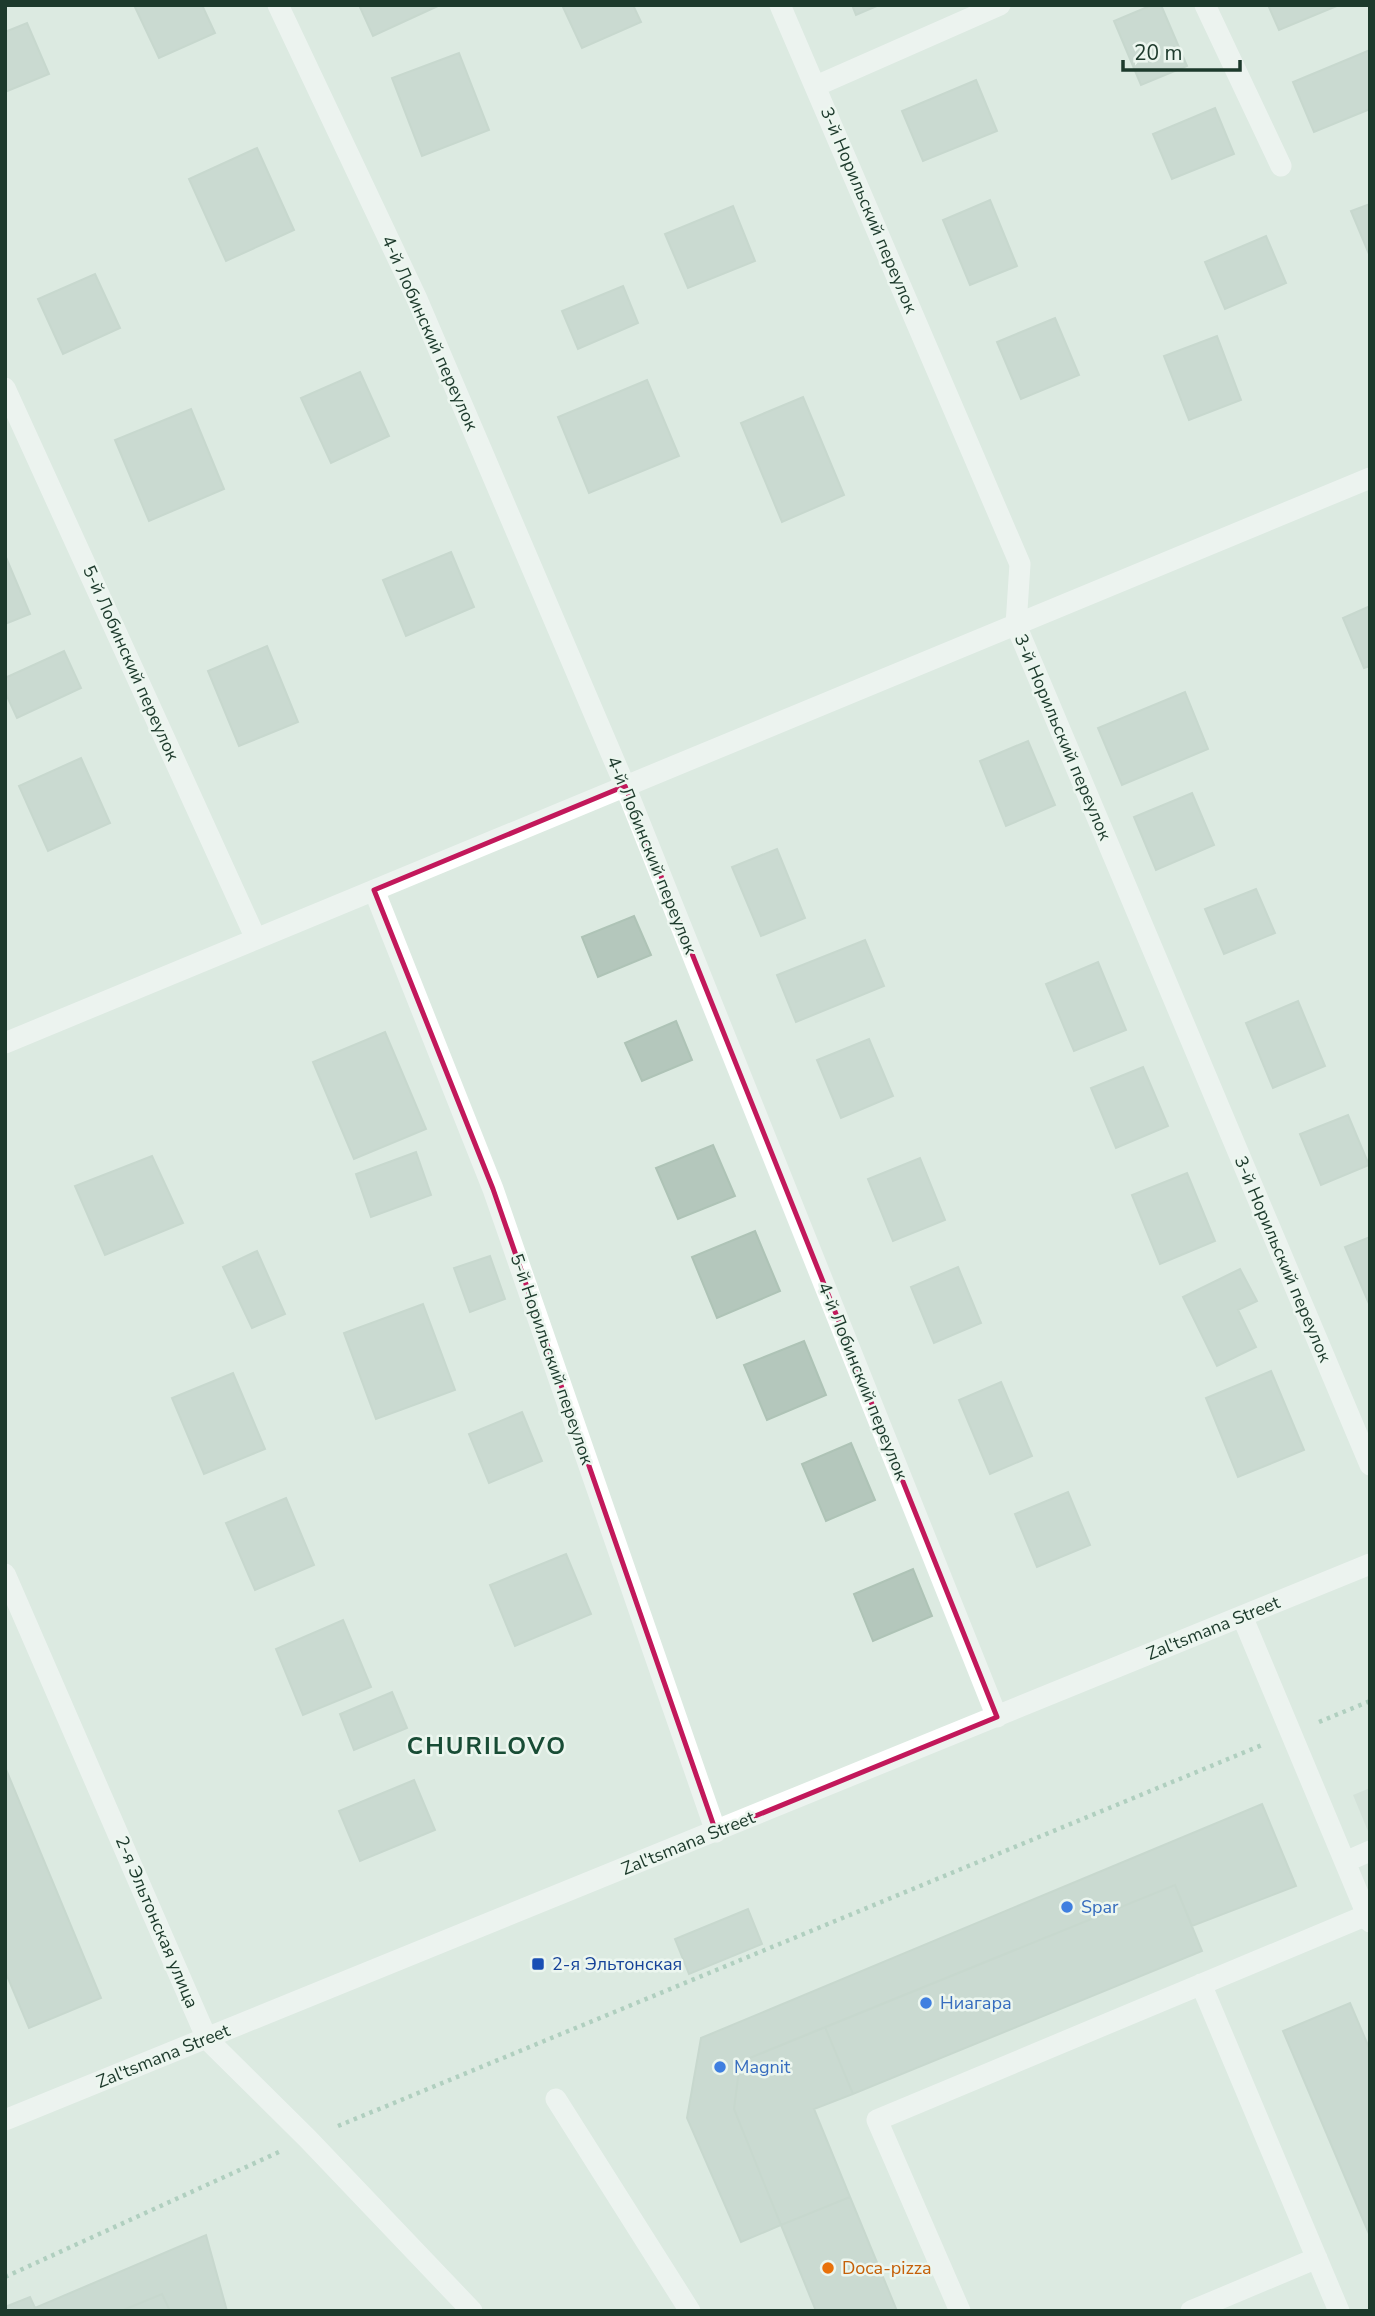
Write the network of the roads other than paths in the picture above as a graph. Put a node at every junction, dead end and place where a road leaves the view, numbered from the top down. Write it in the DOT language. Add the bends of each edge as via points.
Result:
graph roads {
  1 [pos="278,5"];
  2 [pos="780,5"];
  3 [pos="1000,5"];
  4 [pos="1205,5"];
  5 [pos="816,86"];
  6 [pos="1280,166"];
  7 [pos="5,388"];
  8 [pos="1370,478"];
  9 [pos="1016,625"];
  10 [pos="625,786"];
  11 [pos="374,890"];
  12 [pos="256,939"];
  13 [pos="5,1043"];
  14 [pos="1370,1465"];
  15 [pos="1370,1564"];
  16 [pos="5,1574"];
  17 [pos="1242,1616"];
  18 [pos="997,1717"];
  19 [pos="716,1832"];
  20 [pos="1370,1851"];
  21 [pos="1345,1862"];
  22 [pos="1368,1919"];
  23 [pos="1201,1984"];
  24 [pos="207,2039"];
  25 [pos="556,2099"];
  26 [pos="5,2120"];
  27 [pos="1317,2259"];
  28 [pos="471,2311"];
  29 [pos="690,2311"];
  30 [pos="960,2311"];
  31 [pos="1191,2311"];
  32 [pos="1339,2311"];
  1 -- 10 [label="street, 4-й Лобинский переулок" via="417,299"];
  2 -- 5 [label="street, 3-й Норильский переулок"];
  3 -- 5 [label="street"];
  4 -- 6 [label="street"];
  5 -- 9 [label="street, 3-й Норильский переулок" via="1020,564"];
  7 -- 12 [label="street, 5-й Лобинский переулок"];
  8 -- 9 [label="street"];
  9 -- 10 [label="street"];
  9 -- 14 [label="street, 3-й Норильский переулок"];
  10 -- 11 [label="street"];
  10 -- 18 [label="street, 4-й Лобинский переулок"];
  11 -- 12 [label="street"];
  11 -- 19 [label="street, 5-й Норильский переулок" via="493,1189"];
  12 -- 13 [label="street"];
  15 -- 17 [label="street, Zal'tsmana Street"];
  16 -- 24 [label="street, 2-я Эльтонская улица"];
  17 -- 18 [label="street, Zal'tsmana Street"];
  17 -- 21 [label="street"];
  18 -- 19 [label="street, Zal'tsmana Street"];
  19 -- 24 [label="street, Zal'tsmana Street"];
  20 -- 21 [label="street"];
  21 -- 22 [label="street"];
  22 -- 23 [label="street"];
  23 -- 27 [label="street"];
  23 -- 30 [label="street" via="877,2120"];
  24 -- 26 [label="street, Zal'tsmana Street"];
  24 -- 28 [label="street, 2-я Эльтонская улица" via="308,2138"];
  25 -- 29 [label="street"];
  27 -- 31 [label="street"];
  27 -- 32 [label="street"];
}
